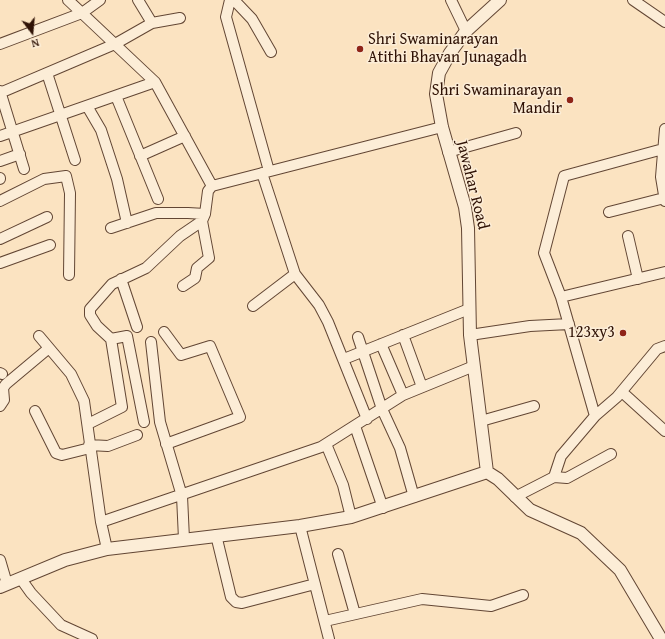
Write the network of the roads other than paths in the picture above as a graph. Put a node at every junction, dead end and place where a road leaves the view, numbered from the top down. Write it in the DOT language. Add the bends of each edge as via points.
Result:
graph roads {
  1 [pos="68,0"];
  2 [pos="100,0"];
  3 [pos="138,0"];
  4 [pos="230,0"];
  5 [pos="234,0"];
  6 [pos="452,0"];
  7 [pos="500,0"];
  8 [pos="633,0"];
  9 [pos="82,13"];
  10 [pos="180,18"];
  11 [pos="665,22"];
  12 [pos="152,23"];
  13 [pos="466,31"];
  14 [pos="0,44"];
  15 [pos="116,44"];
  16 [pos="271,52"];
  17 [pos="47,73"];
  18 [pos="155,82"];
  19 [pos="0,92"];
  20 [pos="116,96"];
  21 [pos="87,106"];
  22 [pos="62,114"];
  23 [pos="442,127"];
  24 [pos="665,129"];
  25 [pos="13,131"];
  26 [pos="516,133"];
  27 [pos="0,136"];
  28 [pos="185,136"];
  29 [pos="663,149"];
  30 [pos="448,152"];
  31 [pos="20,154"];
  32 [pos="140,156"];
  33 [pos="75,160"];
  34 [pos="0,161"];
  35 [pos="663,165"];
  36 [pos="24,169"];
  37 [pos="265,172"];
  38 [pos="212,186"];
  39 [pos="158,199"];
  40 [pos="665,199"];
  41 [pos="0,200"];
  42 [pos="609,212"];
  43 [pos="47,217"];
  44 [pos="203,218"];
  45 [pos="127,223"];
  46 [pos="111,228"];
  47 [pos="628,236"];
  48 [pos="0,239"];
  49 [pos="50,245"];
  50 [pos="0,263"];
  51 [pos="665,272"];
  52 [pos="295,274"];
  53 [pos="69,275"];
  54 [pos="121,279"];
  55 [pos="638,279"];
  56 [pos="183,286"];
  57 [pos="561,297"];
  58 [pos="253,306"];
  59 [pos="469,309"];
  60 [pos="569,324"];
  61 [pos="137,327"];
  62 [pos="164,332"];
  63 [pos="403,335"];
  64 [pos="470,335"];
  65 [pos="40,336"];
  66 [pos="358,337"];
  67 [pos="111,339"];
  68 [pos="151,342"];
  69 [pos="382,344"];
  70 [pos="665,346"];
  71 [pos="50,348"];
  72 [pos="363,351"];
  73 [pos="344,358"];
  74 [pos="474,366"];
  75 [pos="422,387"];
  76 [pos="622,392"];
  77 [pos="403,395"];
  78 [pos="0,406"];
  79 [pos="534,406"];
  80 [pos="382,408"];
  81 [pos="35,411"];
  82 [pos="595,416"];
  83 [pos="366,419"];
  84 [pos="481,421"];
  85 [pos="144,422"];
  86 [pos="88,424"];
  87 [pos="355,426"];
  88 [pos="665,431"];
  89 [pos="137,435"];
  90 [pos="166,444"];
  91 [pos="326,444"];
  92 [pos="90,446"];
  93 [pos="612,454"];
  94 [pos="487,472"];
  95 [pos="554,477"];
  96 [pos="182,496"];
  97 [pos="414,497"];
  98 [pos="515,497"];
  99 [pos="383,508"];
  100 [pos="352,517"];
  101 [pos="101,522"];
  102 [pos="300,526"];
  103 [pos="216,535"];
  104 [pos="184,539"];
  105 [pos="107,549"];
  106 [pos="338,554"];
  107 [pos="0,560"];
  108 [pos="21,579"];
  109 [pos="315,584"];
  110 [pos="3,586"];
  111 [pos="523,595"];
  112 [pos="355,614"];
  113 [pos="325,621"];
  114 [pos="92,639"];
  115 [pos="329,639"];
  116 [pos="661,639"];
  1 -- 9 [label="street"];
  2 -- 9 [label="street"];
  3 -- 12 [label="street"];
  4 -- 37 [label="street" via="226,17"];
  5 -- 16 [label="street" via="252,20"];
  6 -- 13 [label="street"];
  7 -- 13 [label="street, Jawahar Road"];
  8 -- 11 [label="street"];
  9 -- 14 [label="street"];
  9 -- 15 [label="street"];
  10 -- 12 [label="street"];
  12 -- 15 [label="street"];
  13 -- 23 [label="street, Jawahar Road" via="439,73 436,94"];
  15 -- 17 [label="street"];
  15 -- 18 [label="street"];
  17 -- 19 [label="street"];
  17 -- 22 [label="street"];
  18 -- 20 [label="street"];
  18 -- 28 [label="street"];
  19 -- 25 [label="street"];
  20 -- 21 [label="street"];
  20 -- 32 [label="street"];
  21 -- 22 [label="street"];
  21 -- 45 [label="street" via="101,130 117,179"];
  22 -- 25 [label="street"];
  22 -- 33 [label="street"];
  23 -- 30 [label="street, Jawahar Road"];
  23 -- 37 [label="street"];
  24 -- 29 [label="street"];
  25 -- 27 [label="street"];
  25 -- 31 [label="street"];
  26 -- 30 [label="street"];
  28 -- 32 [label="street"];
  28 -- 38 [label="street"];
  29 -- 35 [label="street"];
  29 -- 57 [label="street" via="564,176 544,252"];
  30 -- 59 [label="street, Jawahar Road" via="468,228"];
  31 -- 34 [label="street"];
  31 -- 36 [label="street"];
  32 -- 39 [label="street"];
  35 -- 40 [label="street"];
  37 -- 38 [label="street"];
  37 -- 52 [label="street"];
  38 -- 44 [label="street" via="208,191"];
  40 -- 42 [label="street"];
  41 -- 53 [label="street" via="44,179 66,176 70,193"];
  43 -- 48 [label="street"];
  44 -- 45 [label="street" via="188,212 156,213"];
  44 -- 54 [label="street" via="146,268"];
  44 -- 56 [label="street" via="209,258 197,268 195,278"];
  45 -- 46 [label="street"];
  47 -- 55 [label="street"];
  49 -- 50 [label="street"];
  51 -- 55 [label="street"];
  52 -- 58 [label="street"];
  52 -- 73 [label="street" via="319,305"];
  54 -- 61 [label="street"];
  54 -- 67 [label="street" via="112,284 90,309 90,315 97,326"];
  55 -- 57 [label="street"];
  57 -- 60 [label="street"];
  59 -- 63 [label="street"];
  59 -- 64 [label="street, Jawahar Road"];
  60 -- 64 [label="street"];
  60 -- 82 [label="street"];
  62 -- 90 [label="street" via="181,355 210,346 240,417"];
  63 -- 69 [label="street"];
  63 -- 75 [label="street"];
  64 -- 74 [label="street, Jawahar Road"];
  65 -- 71 [label="street"];
  66 -- 72 [label="street"];
  67 -- 85 [label="street" via="127,336"];
  67 -- 86 [label="street" via="122,407"];
  68 -- 90 [label="street" via="160,422"];
  69 -- 72 [label="street"];
  69 -- 77 [label="street"];
  70 -- 76 [label="street" via="657,349"];
  71 -- 78 [label="street" via="6,384 3,388 4,400"];
  71 -- 86 [label="street" via="78,387"];
  72 -- 73 [label="street"];
  72 -- 80 [label="street"];
  73 -- 83 [label="street"];
  74 -- 75 [label="street"];
  74 -- 84 [label="street, Jawahar Road"];
  75 -- 77 [label="street"];
  76 -- 82 [label="street"];
  76 -- 88 [label="street"];
  77 -- 80 [label="street"];
  79 -- 84 [label="street"];
  80 -- 83 [label="street"];
  80 -- 97 [label="street" via="400,448"];
  81 -- 92 [label="street" via="56,453 62,455"];
  82 -- 95 [label="street" via="561,456"];
  83 -- 87 [label="street"];
  84 -- 94 [label="street, Jawahar Road"];
  86 -- 92 [label="street"];
  87 -- 91 [label="street"];
  87 -- 99 [label="street"];
  89 -- 92 [label="street" via="108,446"];
  90 -- 96 [label="street"];
  91 -- 96 [label="street"];
  91 -- 100 [label="street" via="344,485"];
  92 -- 101 [label="street"];
  93 -- 95 [label="street" via="567,478"];
  94 -- 97 [label="street"];
  94 -- 98 [label="street" via="498,479"];
  95 -- 98 [label="street"];
  96 -- 101 [label="street"];
  96 -- 104 [label="street"];
  97 -- 99 [label="street"];
  98 -- 116 [label="street" via="530,510 581,533 620,570"];
  99 -- 100 [label="street"];
  100 -- 102 [label="street"];
  101 -- 105 [label="street"];
  102 -- 103 [label="street"];
  102 -- 109 [label="street"];
  103 -- 104 [label="street"];
  103 -- 109 [label="street" via="231,597 236,602 242,603"];
  104 -- 105 [label="street"];
  105 -- 108 [label="street" via="66,560"];
  106 -- 112 [label="street"];
  107 -- 110 [label="street"];
  108 -- 110 [label="street"];
  108 -- 114 [label="street" via="61,625"];
  109 -- 113 [label="street"];
  111 -- 112 [label="street" via="491,606 422,598"];
  112 -- 113 [label="street"];
  113 -- 115 [label="street"];
}
